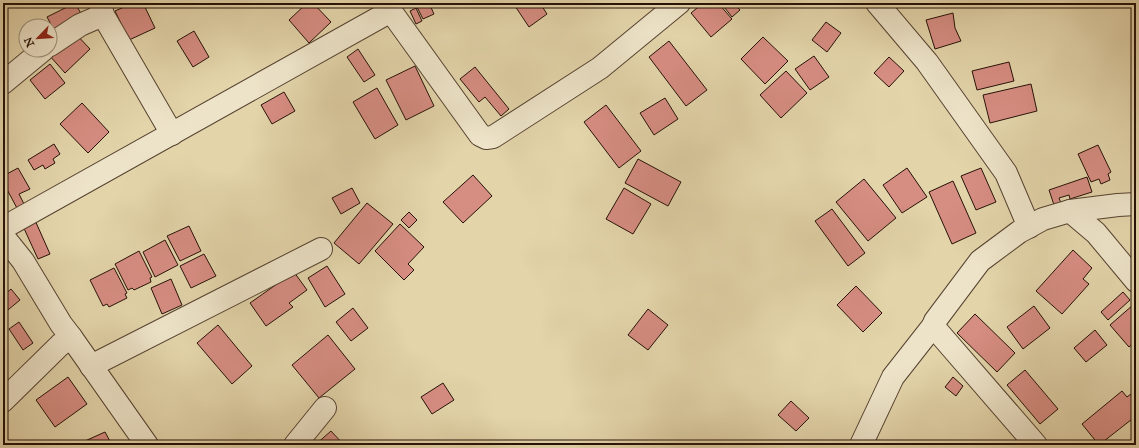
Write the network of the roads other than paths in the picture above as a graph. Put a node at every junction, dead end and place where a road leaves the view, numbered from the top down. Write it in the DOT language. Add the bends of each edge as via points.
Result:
graph roads {
  1 [pos="679,3"];
  2 [pos="877,3"];
  3 [pos="388,7"];
  4 [pos="102,9"];
  5 [pos="58,40"];
  6 [pos="33,58"];
  7 [pos="3,83"];
  8 [pos="172,134"];
  9 [pos="1136,204"];
  10 [pos="1070,211"];
  11 [pos="1029,227"];
  12 [pos="3,228"];
  13 [pos="3,236"];
  14 [pos="321,249"];
  15 [pos="1136,280"];
  16 [pos="933,326"];
  17 [pos="71,337"];
  18 [pos="91,366"];
  19 [pos="3,401"];
  20 [pos="325,408"];
  21 [pos="147,445"];
  22 [pos="295,445"];
  23 [pos="861,445"];
  24 [pos="1036,445"];
  1 -- 3 [label="street" via="600,68 493,137 486,138 480,135"];
  2 -- 11 [label="street" via="927,62 1006,172"];
  3 -- 8 [label="street"];
  4 -- 5 [label="street"];
  4 -- 8 [label="street"];
  6 -- 7 [label="street"];
  8 -- 12 [label="street"];
  9 -- 10 [label="street"];
  10 -- 11 [label="street" via="1043,219"];
  10 -- 15 [label="street" via="1096,233"];
  11 -- 16 [label="street" via="980,261"];
  13 -- 17 [label="street" via="23,261"];
  14 -- 18 [label="street"];
  16 -- 23 [label="street" via="894,377"];
  16 -- 24 [label="street"];
  17 -- 18 [label="street"];
  17 -- 19 [label="street"];
  18 -- 21 [label="street"];
  20 -- 22 [label="street"];
}
